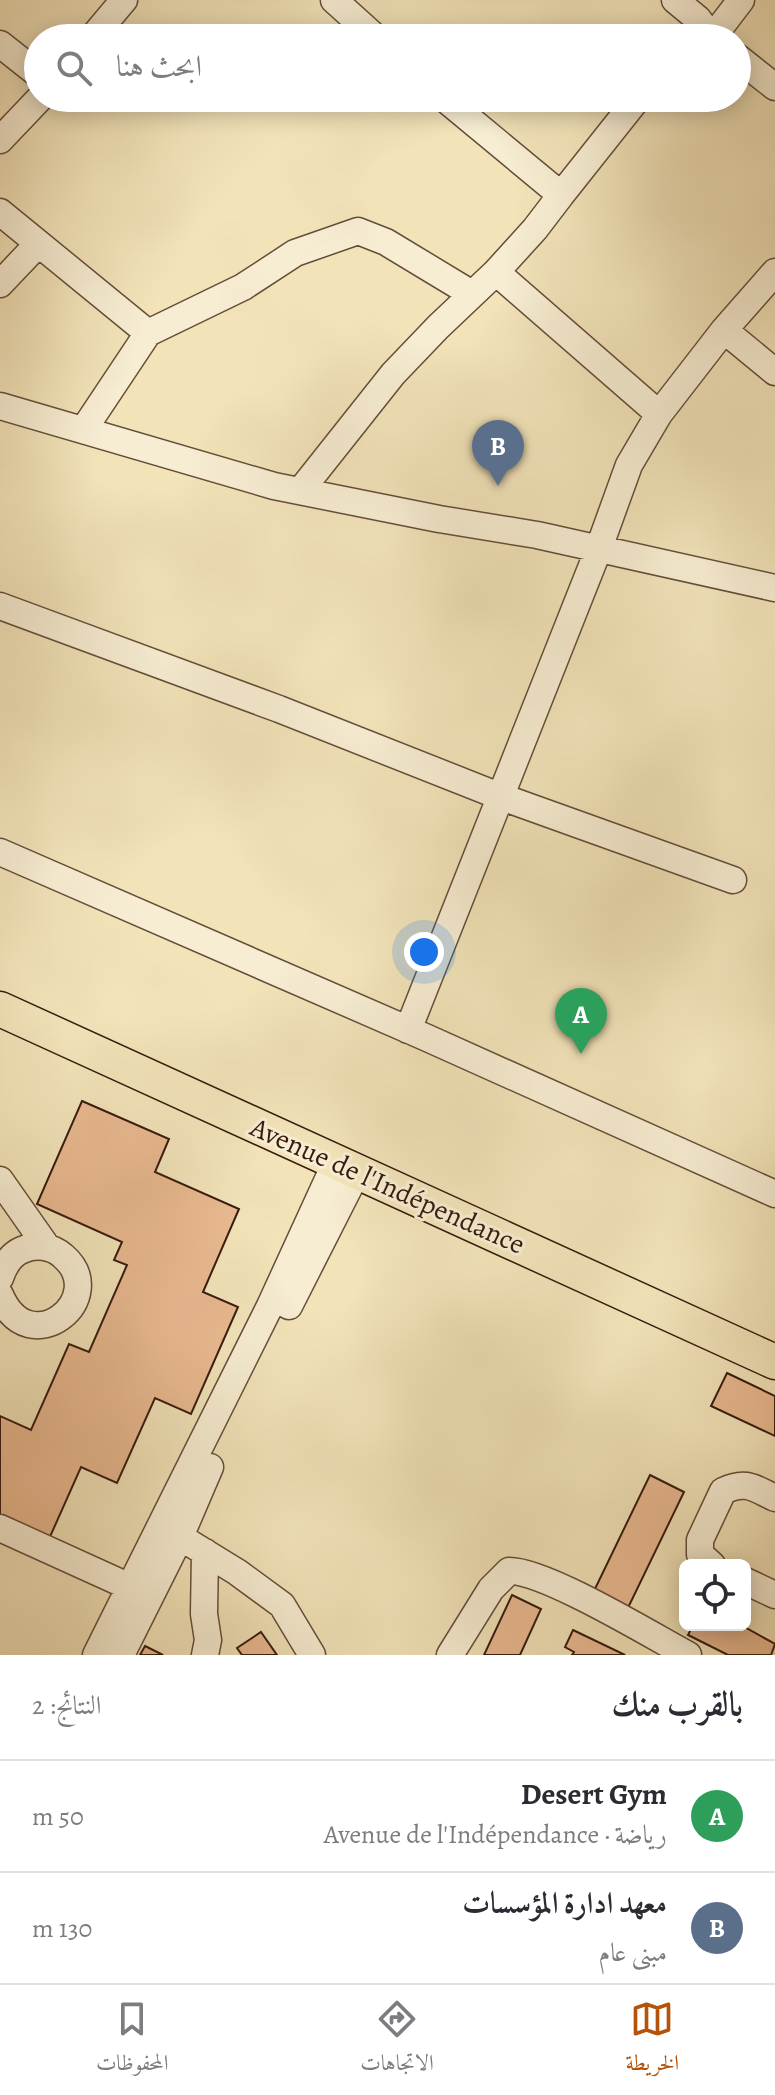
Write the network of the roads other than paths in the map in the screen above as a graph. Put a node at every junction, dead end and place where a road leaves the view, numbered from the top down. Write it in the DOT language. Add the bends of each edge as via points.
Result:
graph roads {
  1 [pos="124,0"];
  2 [pos="334,0"];
  3 [pos="675,0"];
  4 [pos="741,0"];
  5 [pos="104,24"];
  6 [pos="361,24"];
  7 [pos="695,24"];
  8 [pos="713,24"];
  9 [pos="0,44"];
  10 [pos="24,63"];
  11 [pos="751,68"];
  12 [pos="775,87"];
  13 [pos="27,112"];
  14 [pos="461,112"];
  15 [pos="627,112"];
  16 [pos="0,140"];
  17 [pos="561,195"];
  18 [pos="0,212"];
  19 [pos="38,244"];
  20 [pos="496,272"];
  21 [pos="775,272"];
  22 [pos="0,284"];
  23 [pos="472,294"];
  24 [pos="724,330"];
  25 [pos="148,333"];
  26 [pos="775,372"];
  27 [pos="0,406"];
  28 [pos="659,414"];
  29 [pos="84,429"];
  30 [pos="301,490"];
  31 [pos="599,548"];
  32 [pos="775,588"];
  33 [pos="0,606"];
  34 [pos="499,796"];
  35 [pos="0,852"];
  36 [pos="733,880"];
  37 [pos="0,1009"];
  38 [pos="408,1030"];
  39 [pos="347,1167"];
  40 [pos="0,1180"];
  41 [pos="775,1194"];
  42 [pos="47,1247"];
  43 [pos="0,1278"];
  44 [pos="0,1295"];
  45 [pos="775,1362"];
  46 [pos="775,1498"];
  47 [pos="0,1528"];
  48 [pos="180,1537"];
  49 [pos="205,1552"];
  50 [pos="705,1559"];
  51 [pos="751,1584"];
  52 [pos="130,1587"];
  53 [pos="775,1595"];
  54 [pos="96,1655"];
  55 [pos="121,1655"];
  56 [pos="205,1655"];
  57 [pos="312,1655"];
  58 [pos="450,1655"];
  59 [pos="688,1655"];
  1 -- 5 [label="street"];
  2 -- 6 [label="street"];
  3 -- 7 [label="street"];
  4 -- 8 [label="street"];
  9 -- 10 [label="street"];
  11 -- 12 [label="street"];
  13 -- 16 [label="street"];
  14 -- 17 [label="street"];
  15 -- 17 [label="street"];
  17 -- 20 [label="street"];
  18 -- 19 [label="street"];
  19 -- 22 [label="street"];
  19 -- 25 [label="street"];
  20 -- 23 [label="street"];
  20 -- 28 [label="street"];
  21 -- 24 [label="street"];
  23 -- 25 [label="street" via="358,231 295,253 243,287"];
  23 -- 30 [label="street" via="393,374"];
  24 -- 26 [label="street"];
  24 -- 28 [label="street"];
  25 -- 29 [label="street"];
  27 -- 29 [label="street"];
  28 -- 31 [label="street" via="629,465"];
  29 -- 30 [label="street"];
  30 -- 31 [label="street"];
  31 -- 32 [label="street"];
  31 -- 34 [label="street"];
  33 -- 34 [label="street"];
  34 -- 36 [label="street"];
  34 -- 38 [label="street"];
  35 -- 38 [label="street"];
  37 -- 39 [label="main road, Avenue de l'Indépendance"];
  38 -- 41 [label="street"];
  39 -- 45 [label="main road, Avenue de l'Indépendance"];
  39 -- 48 [label="street"];
  39 -- 52 [label="street" via="270,1306"];
  40 -- 42 [label="street"];
  42 -- 43 [label="street" via="21,1250"];
  42 -- 44 [label="street" via="68,1260 75,1272 76,1297 61,1318 50,1324 24,1323 13,1317"];
  46 -- 50 [label="street" via="748,1485 723,1491 700,1540"];
  47 -- 52 [label="street"];
  48 -- 49 [label="street"];
  48 -- 55 [label="street"];
  49 -- 56 [label="street"];
  49 -- 57 [label="street" via="282,1605"];
  51 -- 53 [label="street"];
  52 -- 54 [label="street"];
  58 -- 59 [label="street" via="491,1589 509,1571 556,1585"];
}
